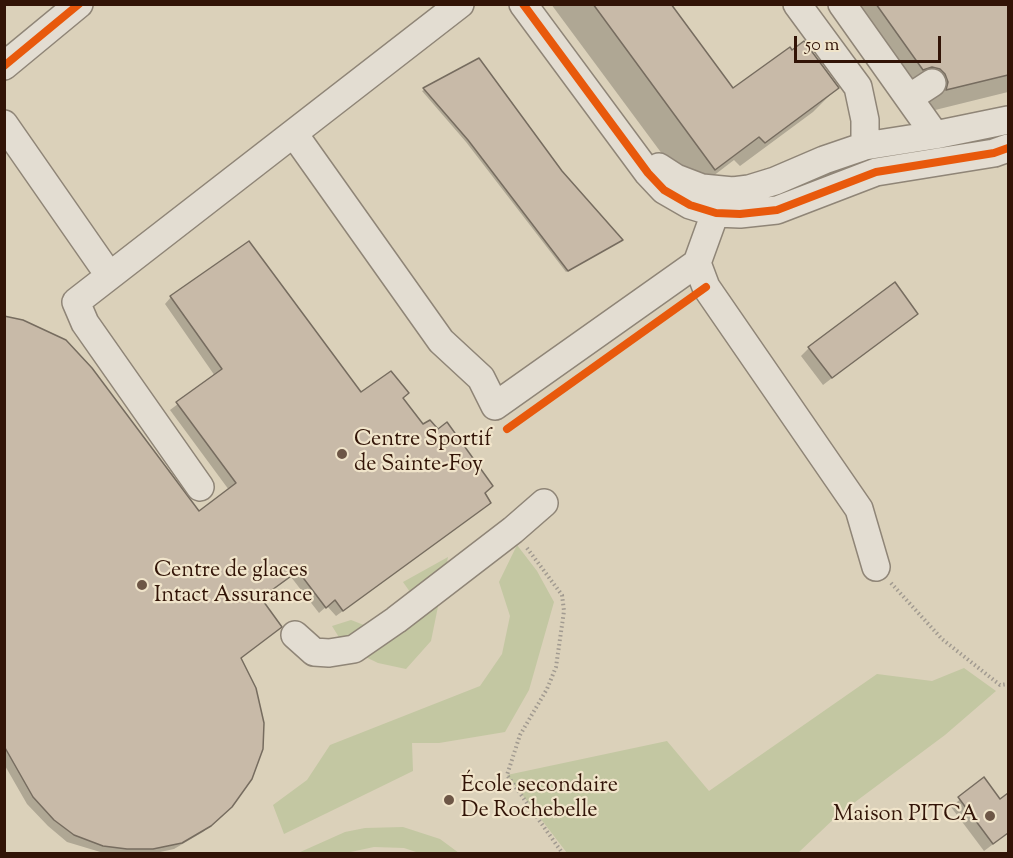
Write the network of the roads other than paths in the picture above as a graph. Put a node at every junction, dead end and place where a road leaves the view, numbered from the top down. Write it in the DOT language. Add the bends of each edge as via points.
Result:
graph roads {
  1 [pos="460,4"];
  2 [pos="523,4"];
  3 [pos="796,4"];
  4 [pos="842,4"];
  5 [pos="72,7"];
  6 [pos="4,66"];
  7 [pos="932,83"];
  8 [pos="909,98"];
  9 [pos="1008,120"];
  10 [pos="4,124"];
  11 [pos="294,134"];
  12 [pos="935,135"];
  13 [pos="865,146"];
  14 [pos="1008,148"];
  15 [pos="719,202"];
  16 [pos="697,263"];
  17 [pos="110,275"];
  18 [pos="200,487"];
  19 [pos="544,503"];
  20 [pos="876,567"];
  21 [pos="295,635"];
  1 -- 11 [label="street"];
  2 -- 15 [label="street" via="628,146 676,178 702,188"];
  3 -- 13 [label="street" via="858,87 865,120"];
  4 -- 8 [label="street"];
  5 -- 6 [label="street"];
  7 -- 8 [label="street"];
  8 -- 12 [label="street"];
  9 -- 12 [label="street"];
  10 -- 17 [label="street"];
  11 -- 16 [label="street" via="441,341 481,378 495,406"];
  11 -- 17 [label="street"];
  12 -- 13 [label="street"];
  13 -- 15 [label="street" via="758,186 733,191"];
  14 -- 15 [label="street" via="876,172 777,210 740,214"];
  15 -- 16 [label="street"];
  16 -- 20 [label="street" via="706,287 859,509"];
  17 -- 18 [label="street" via="76,302 85,323"];
  19 -- 21 [label="street" via="354,649 314,652"];
}
